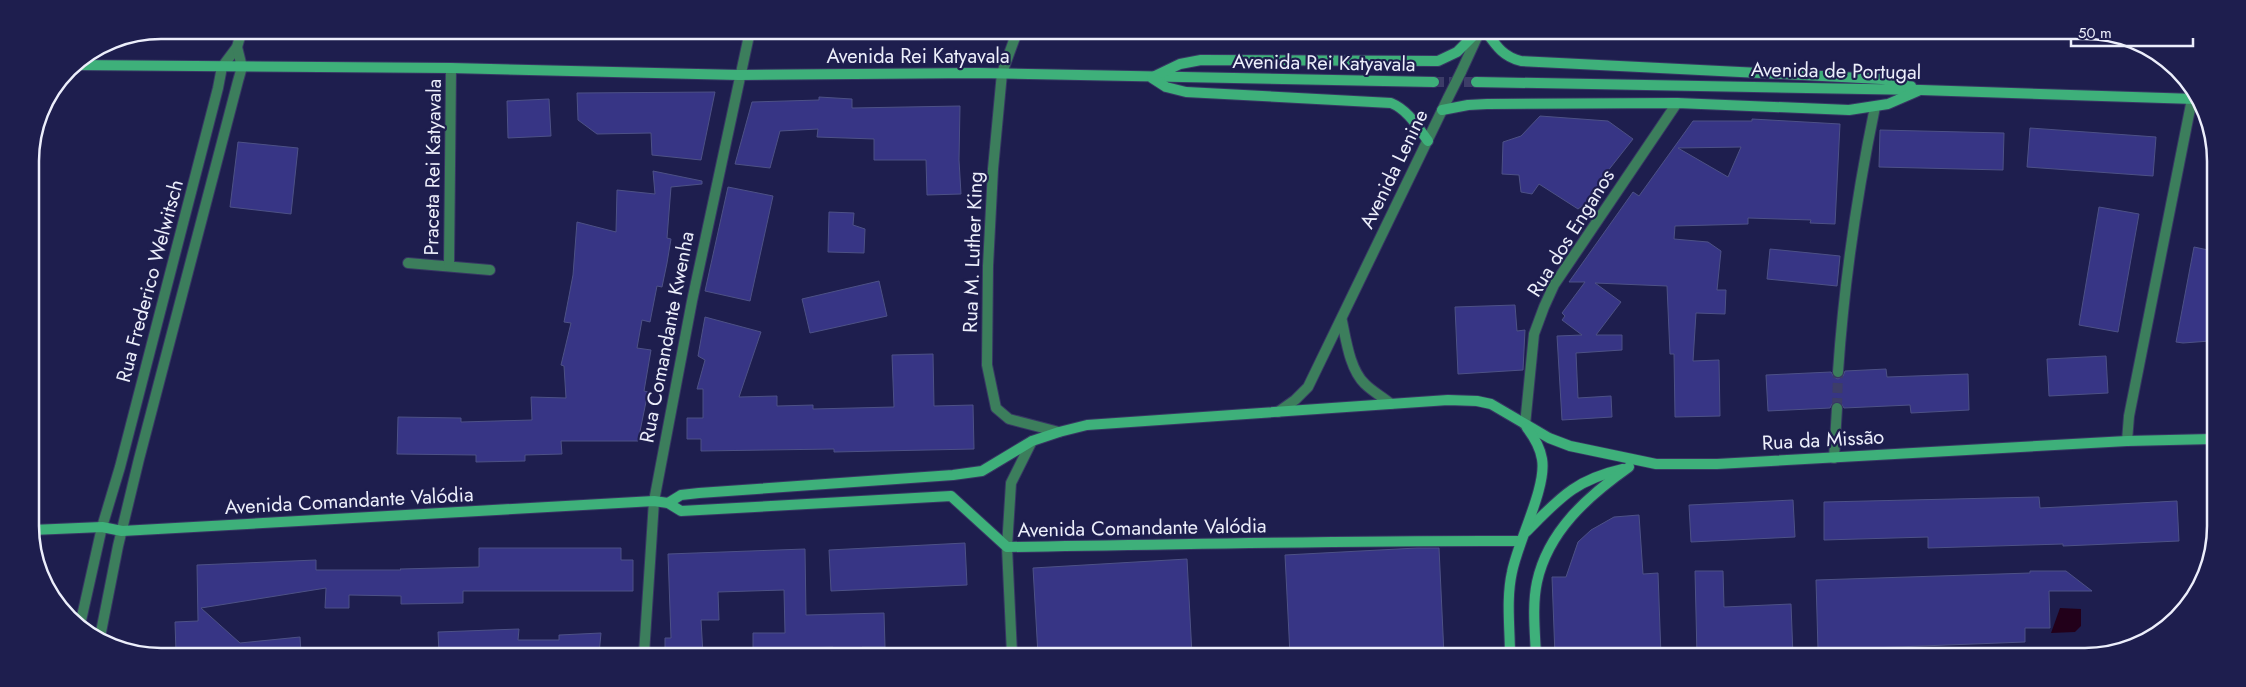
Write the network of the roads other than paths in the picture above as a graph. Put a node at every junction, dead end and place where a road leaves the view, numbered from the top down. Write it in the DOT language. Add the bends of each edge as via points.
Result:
graph roads {
  1 [pos="239,39"];
  2 [pos="748,39"];
  3 [pos="1014,39"];
  4 [pos="1471,39"];
  5 [pos="1475,39"];
  6 [pos="1491,39"];
  7 [pos="237,47"];
  8 [pos="85,65"];
  9 [pos="222,66"];
  10 [pos="242,67"];
  11 [pos="451,68"];
  12 [pos="1002,74"];
  13 [pos="740,75"];
  14 [pos="1151,78"];
  15 [pos="1434,82"];
  16 [pos="1476,82"];
  17 [pos="1921,90"];
  18 [pos="2189,97"];
  19 [pos="1677,103"];
  20 [pos="2193,103"];
  21 [pos="1875,107"];
  22 [pos="1442,110"];
  23 [pos="1428,141"];
  24 [pos="408,263"];
  25 [pos="449,266"];
  26 [pos="490,270"];
  27 [pos="165,292"];
  28 [pos="181,297"];
  29 [pos="1342,321"];
  30 [pos="1838,372"];
  31 [pos="1448,400"];
  32 [pos="1391,404"];
  33 [pos="1837,408"];
  34 [pos="1278,412"];
  35 [pos="1525,425"];
  36 [pos="1058,432"];
  37 [pos="2207,439"];
  38 [pos="1032,441"];
  39 [pos="2127,441"];
  40 [pos="1834,458"];
  41 [pos="1656,464"];
  42 [pos="1629,467"];
  43 [pos="654,501"];
  44 [pos="668,503"];
  45 [pos="102,527"];
  46 [pos="39,530"];
  47 [pos="122,531"];
  48 [pos="1522,538"];
  49 [pos="1007,547"];
  50 [pos="81,619"];
  51 [pos="101,632"];
  52 [pos="644,648"];
  53 [pos="1012,648"];
  54 [pos="1510,648"];
  55 [pos="1536,648"];
  1 -- 7 [label="street, Rua Frederico Welwitsch"];
  2 -- 13 [label="street, Rua Comandante Kwenha"];
  3 -- 12 [label="street, Rua M. Luther King"];
  4 -- 14 [label="main road" via="1457,52 1438,61 1201,60 1180,64"];
  5 -- 22 [label="street, Avenida Lenine, bridge"];
  6 -- 17 [label="main road" via="1498,50 1521,61 1881,79"];
  7 -- 9 [label="street, Rua Frederico Welwitsch"];
  7 -- 10 [label="street, Rua Frederico Welwitsch"];
  8 -- 9 [label="main road, Avenida Rei Katyavala"];
  9 -- 10 [label="main road, Avenida Rei Katyavala"];
  9 -- 27 [label="street, Rua Frederico Welwitsch"];
  10 -- 11 [label="main road, Avenida Rei Katyavala"];
  10 -- 28 [label="street, Rua Frederico Welwitsch"];
  11 -- 13 [label="main road, Avenida Rei Katyavala"];
  11 -- 25 [label="street, Praceta Rei Katyavala"];
  12 -- 13 [label="main road, Avenida Rei Katyavala"];
  12 -- 14 [label="main road, Avenida Rei Katyavala"];
  12 -- 36 [label="street, Rua M. Luther King" via="988,266 988,365 992,394 996,408 1009,419"];
  13 -- 43 [label="street, Rua Comandante Kwenha"];
  14 -- 15 [label="main road, Avenida Rei Katyavala"];
  14 -- 23 [label="main road" via="1166,87 1186,92 1391,103 1410,116"];
  16 -- 17 [label="main road, Avenida de Portugal"];
  17 -- 18 [label="main road, Avenida de Portugal"];
  17 -- 21 [label="main road"];
  19 -- 21 [label="main road" via="1849,110"];
  19 -- 22 [label="main road" via="1487,104"];
  19 -- 35 [label="street, Rua dos Enganos" via="1554,285 1534,334"];
  20 -- 39 [label="street" via="2129,416"];
  21 -- 30 [label="street" via="1853,231"];
  22 -- 23 [label="street, Avenida Lenine"];
  23 -- 29 [label="street, Avenida Lenine"];
  24 -- 25 [label="street, Praceta Rei Katyavala"];
  25 -- 26 [label="street, Praceta Rei Katyavala"];
  27 -- 28 [label="street"];
  27 -- 45 [label="street, Rua Frederico Welwitsch"];
  28 -- 47 [label="street, Rua Frederico Welwitsch"];
  29 -- 32 [label="street" via="1355,368 1364,384"];
  29 -- 34 [label="street, Avenida Lenine" via="1308,387"];
  31 -- 32 [label="main road, Avenida Comandante Valódia"];
  31 -- 35 [label="main road, Rua da Missão" via="1491,404"];
  32 -- 34 [label="main road, Avenida Comandante Valódia"];
  33 -- 40 [label="street"];
  34 -- 36 [label="main road, Avenida Comandante Valódia" via="1087,425"];
  35 -- 41 [label="main road, Rua da Missão" via="1561,444"];
  35 -- 48 [label="main road" via="1539,448 1543,468"];
  36 -- 38 [label="main road, Avenida Comandante Valódia"];
  37 -- 39 [label="main road, Rua da Missão"];
  38 -- 44 [label="main road, Avenida Comandante Valódia" via="982,471 690,494"];
  38 -- 49 [label="street" via="1011,483"];
  39 -- 40 [label="main road, Rua da Missão"];
  40 -- 41 [label="main road, Rua da Missão"];
  41 -- 42 [label="main road"];
  42 -- 48 [label="main road" via="1593,478 1564,494"];
  42 -- 55 [label="main road" via="1582,504 1542,563 1536,584"];
  43 -- 44 [label="main road, Avenida Comandante Valódia"];
  43 -- 47 [label="main road, Avenida Comandante Valódia"];
  43 -- 52 [label="street, Rua Comandante Kwenha"];
  44 -- 49 [label="main road, Avenida Comandante Valódia" via="680,511 951,496"];
  45 -- 46 [label="main road, Avenida Comandante Valódia"];
  45 -- 47 [label="main road, Avenida Comandante Valódia"];
  45 -- 50 [label="street, Rua Frederico Welwitsch"];
  47 -- 51 [label="street, Rua Frederico Welwitsch"];
  48 -- 49 [label="main road, Avenida Comandante Valódia"];
  48 -- 54 [label="main road" via="1509,592"];
  49 -- 53 [label="street"];
}
